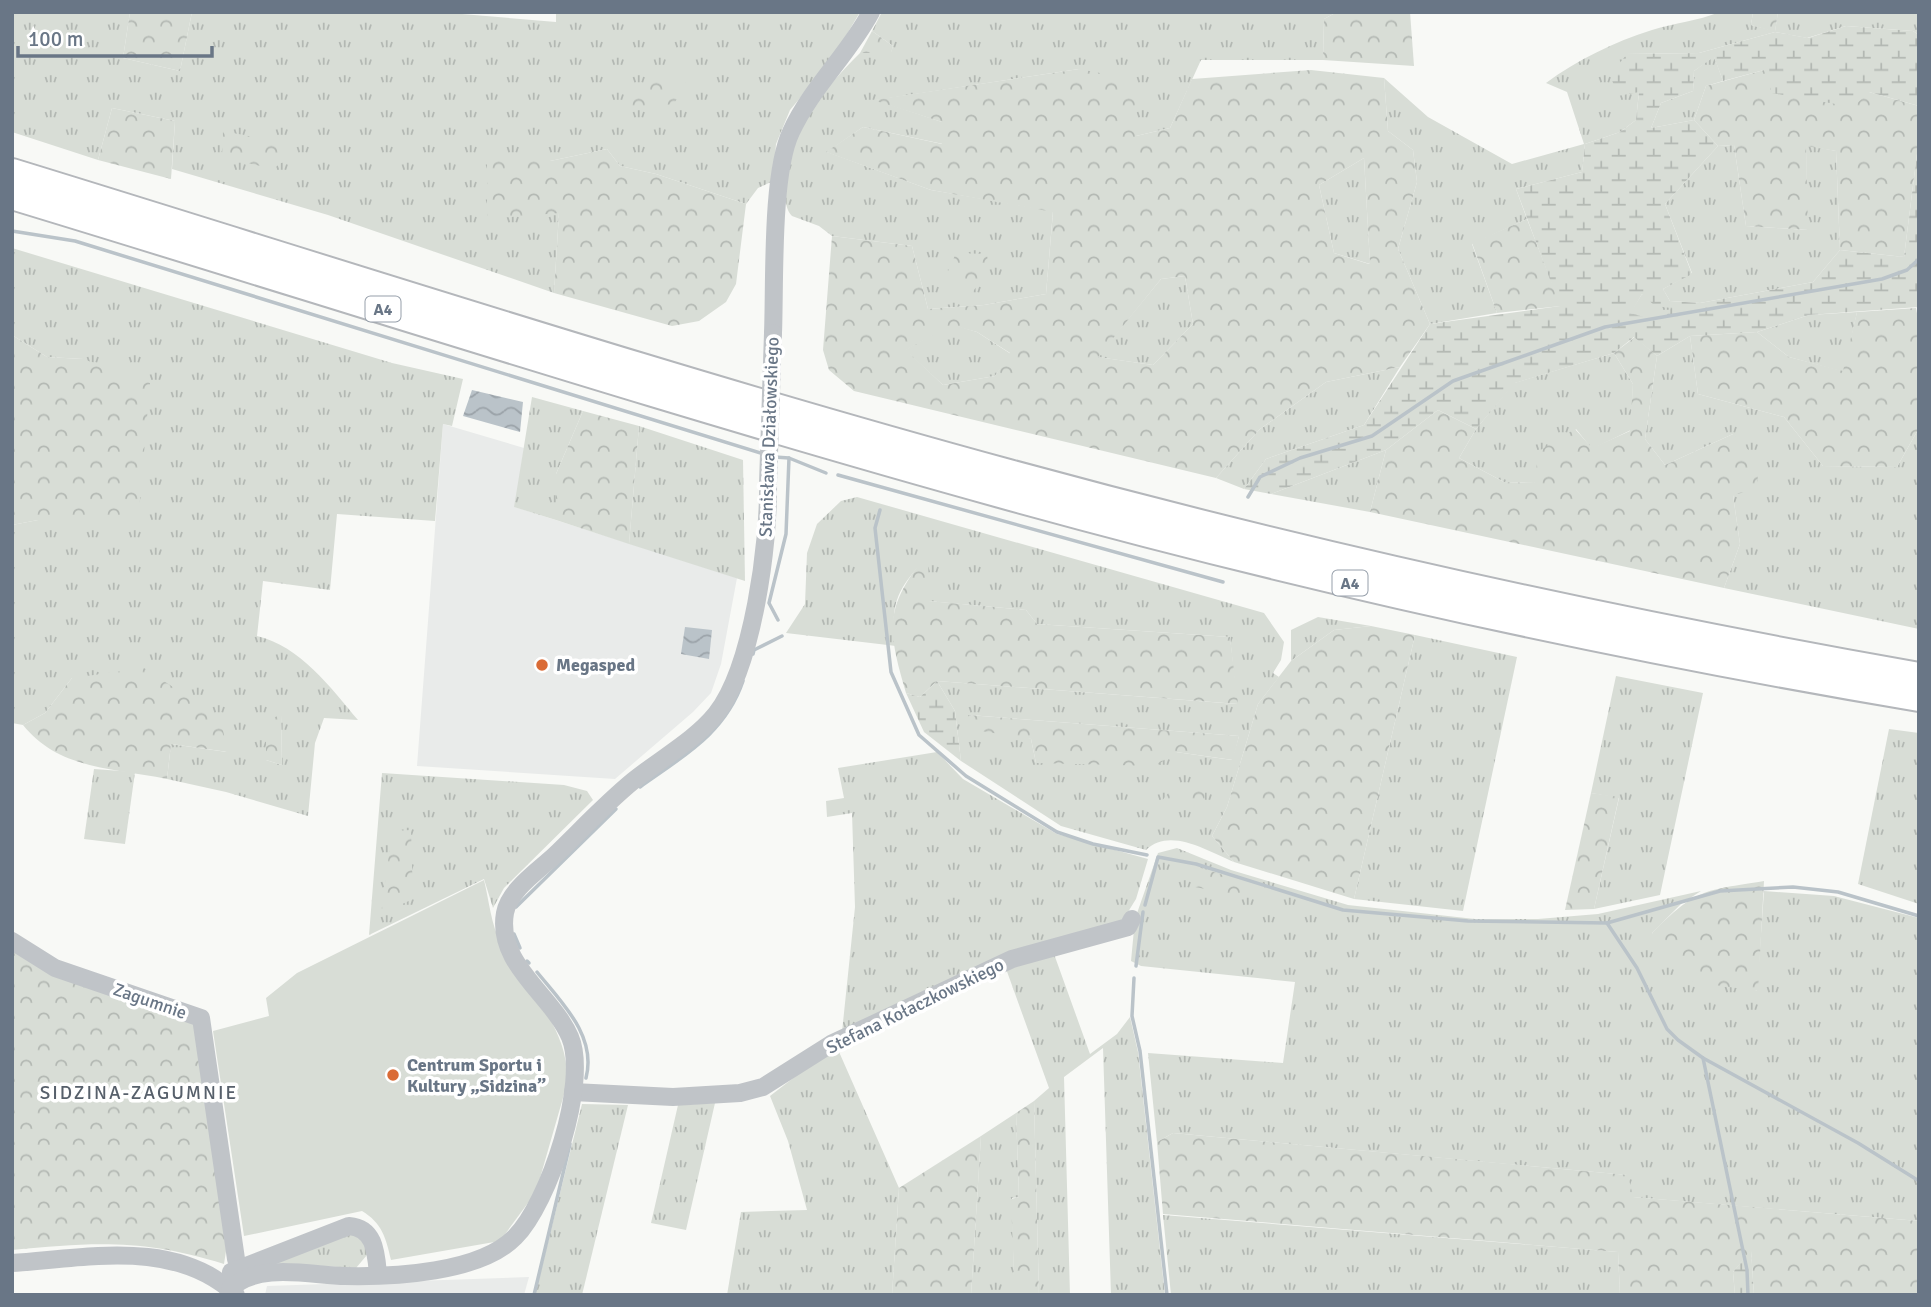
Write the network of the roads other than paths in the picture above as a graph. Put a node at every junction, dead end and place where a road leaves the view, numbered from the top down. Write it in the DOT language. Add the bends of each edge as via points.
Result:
graph roads {
  1 [pos="871,12"];
  2 [pos="12,173"];
  3 [pos="12,196"];
  4 [pos="1919,676"];
  5 [pos="1919,698"];
  6 [pos="1132,919"];
  7 [pos="12,941"];
  8 [pos="573,1092"];
  9 [pos="12,1263"];
  10 [pos="378,1274"];
  11 [pos="233,1282"];
  1 -- 8 [label="street, Stanisława Działowskiego, bridge" via="789,135 780,191 768,526 755,602 725,700 703,728 613,799 506,908 505,933 514,960 552,1006 570,1038 576,1061"];
  2 -- 4 [label="highway, A4" via="804,414 1137,507 1503,595"];
  3 -- 5 [label="highway, A4" via="823,443 1065,511 1499,616"];
  6 -- 8 [label="street, Stefana Kołaczkowskiego" via="1128,927 1012,959 831,1044 763,1087 673,1097"];
  7 -- 11 [label="street, Zagumnie" via="55,968 201,1018"];
  8 -- 10 [label="street, Stanisława Działowskiego" via="544,1192 514,1238 472,1263"];
  9 -- 11 [label="street" via="144,1257 179,1263"];
  10 -- 11 [label="street, Stanisława Działowskiego" via="269,1273"];
  10 -- 11 [label="street" via="372,1240 363,1230 349,1226"];
}
